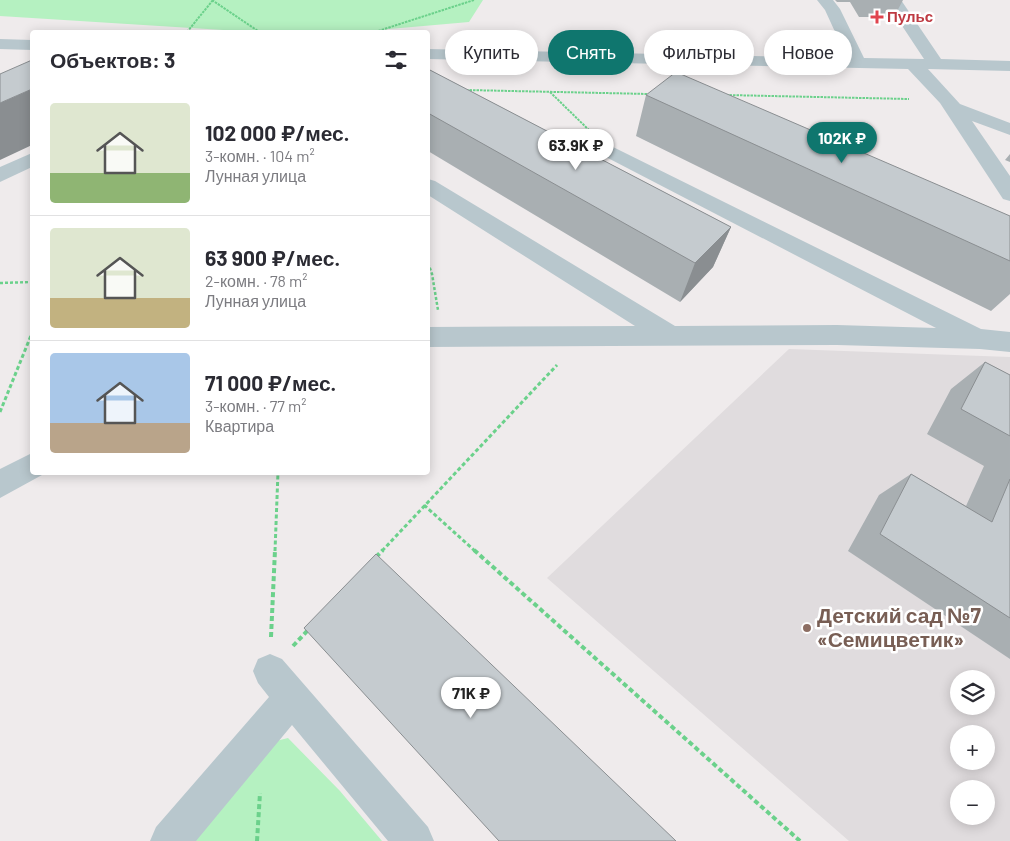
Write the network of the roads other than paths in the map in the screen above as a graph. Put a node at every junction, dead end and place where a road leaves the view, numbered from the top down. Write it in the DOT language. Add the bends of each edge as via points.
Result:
graph roads {
  1 [pos="825,0"];
  2 [pos="893,0"];
  3 [pos="0,44"];
  4 [pos="30,45"];
  5 [pos="430,54"];
  6 [pos="859,64"];
  7 [pos="913,64"];
  8 [pos="936,64"];
  9 [pos="1010,66"];
  10 [pos="950,103"];
  11 [pos="1010,129"];
  12 [pos="611,152"];
  13 [pos="30,160"];
  14 [pos="0,175"];
  15 [pos="1005,177"];
  16 [pos="430,187"];
  17 [pos="1010,194"];
  18 [pos="671,336"];
  19 [pos="435,337"];
  20 [pos="980,339"];
  21 [pos="1010,342"];
  22 [pos="30,467"];
  23 [pos="0,484"];
  24 [pos="170,841"];
  25 [pos="414,841"];
  1 -- 6 [label="street"];
  2 -- 8 [label="street"];
  3 -- 4 [label="street"];
  5 -- 6 [label="street"];
  6 -- 7 [label="street"];
  7 -- 8 [label="street"];
  7 -- 10 [label="street"];
  8 -- 9 [label="street"];
  10 -- 11 [label="street"];
  10 -- 15 [label="street"];
  12 -- 20 [label="street"];
  13 -- 14 [label="street"];
  15 -- 17 [label="street"];
  16 -- 18 [label="street"];
  18 -- 19 [label="street"];
  18 -- 20 [label="street" via="837,335"];
  20 -- 21 [label="street"];
  22 -- 23 [label="street"];
  24 -- 25 [label="street" via="281,684"];
}
